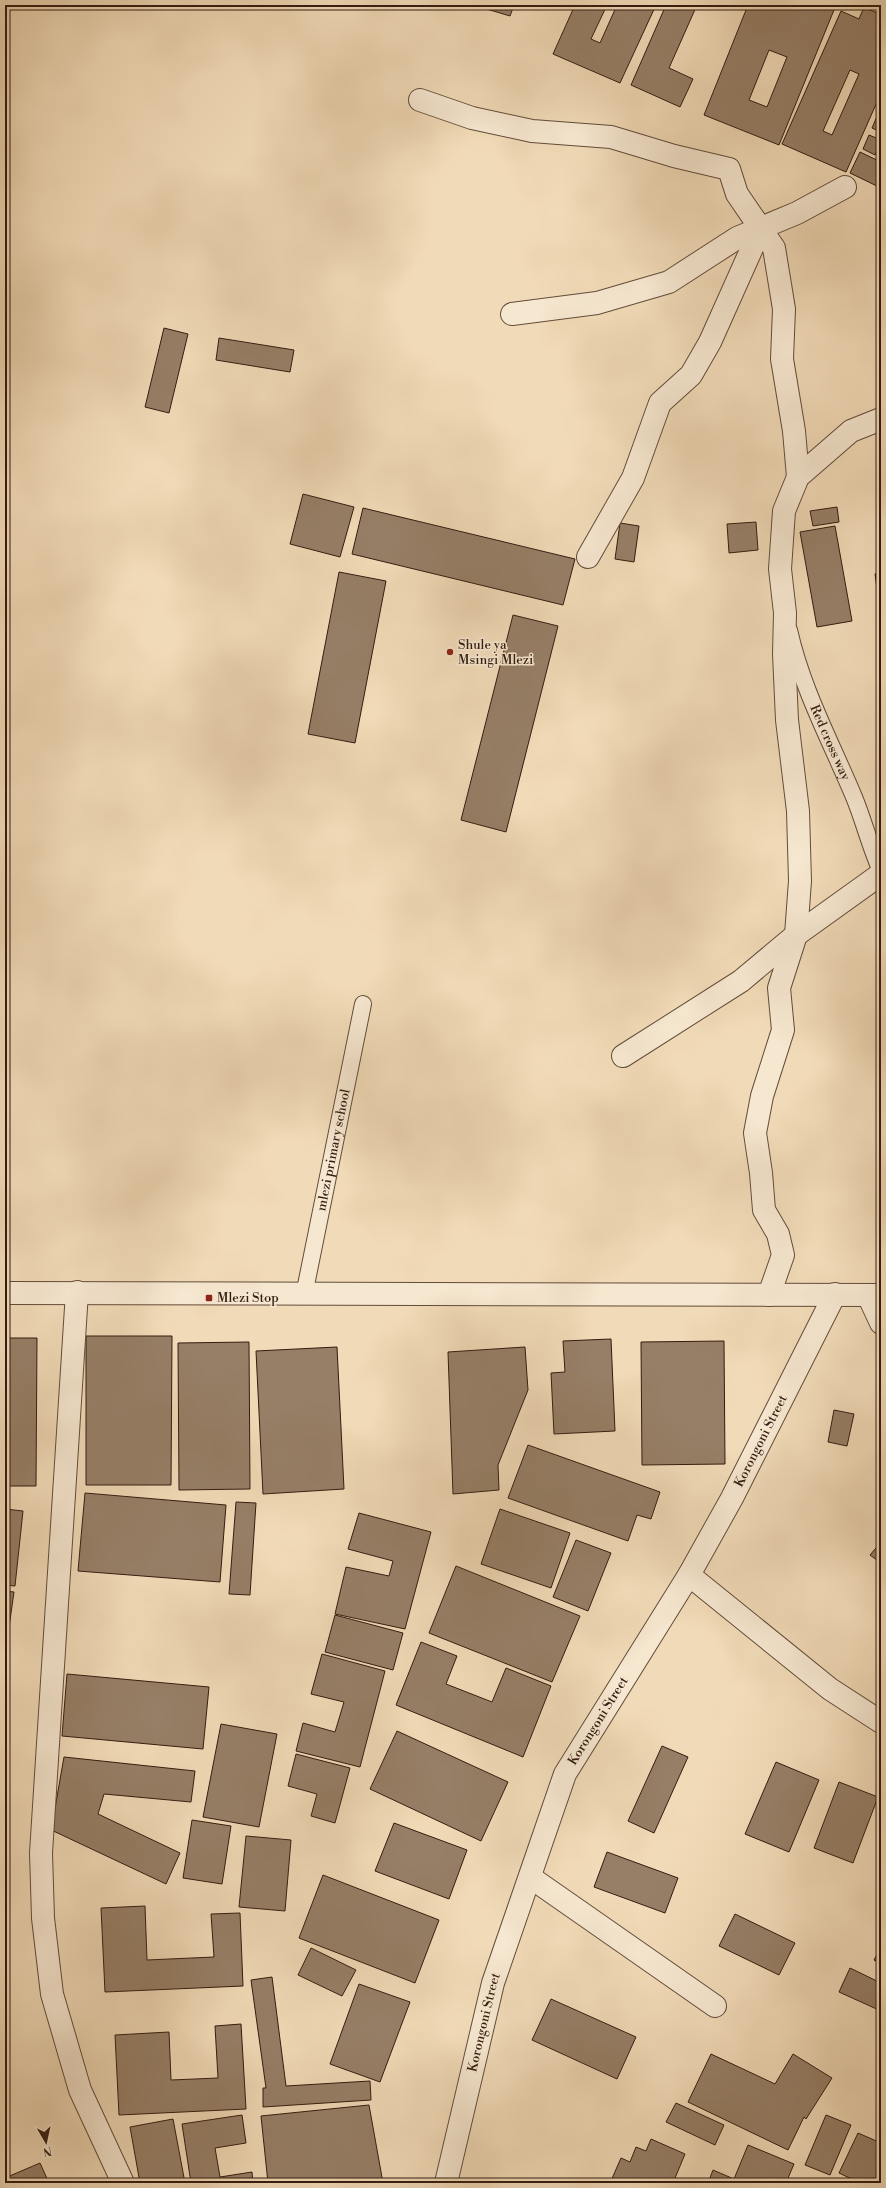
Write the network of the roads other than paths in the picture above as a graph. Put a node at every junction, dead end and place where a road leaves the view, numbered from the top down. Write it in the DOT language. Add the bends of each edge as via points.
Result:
graph roads {
  1 [pos="420,100"];
  2 [pos="845,187"];
  3 [pos="761,228"];
  4 [pos="512,314"];
  5 [pos="881,419"];
  6 [pos="798,478"];
  7 [pos="588,557"];
  8 [pos="785,613"];
  9 [pos="881,872"];
  10 [pos="796,935"];
  11 [pos="364,1004"];
  12 [pos="622,1056"];
  13 [pos="77,1292"];
  14 [pos="5,1293"];
  15 [pos="835,1294"];
  16 [pos="304,1295"];
  17 [pos="769,1295"];
  18 [pos="875,1295"];
  19 [pos="881,1323"];
  20 [pos="689,1575"];
  21 [pos="881,1722"];
  22 [pos="530,1877"];
  23 [pos="715,2006"];
  24 [pos="123,2183"];
  25 [pos="446,2183"];
  1 -- 3 [label="street" via="472,118 532,131 611,137 729,169 737,194"];
  2 -- 3 [label="street" via="797,213"];
  3 -- 4 [label="street" via="737,238 669,282 597,303"];
  3 -- 6 [label="street" via="774,248 784,309 782,359 794,431"];
  3 -- 7 [label="street" via="710,342 691,375 660,403 633,478"];
  5 -- 6 [label="street" via="851,431"];
  6 -- 8 [label="street" via="784,511 780,569"];
  8 -- 9 [label="lane, Red cross way" via="813,707 855,800"];
  8 -- 10 [label="street" via="787,713 798,811 800,881"];
  9 -- 10 [label="street"];
  10 -- 12 [label="street" via="740,981"];
  10 -- 17 [label="street" via="779,988 784,1030 762,1096 755,1133 764,1210 778,1234 783,1255"];
  11 -- 16 [label="lane, mlezi primary school"];
  13 -- 14 [label="street"];
  13 -- 16 [label="street"];
  13 -- 24 [label="street" via="41,1852 43,1918 52,1994 80,2090"];
  15 -- 17 [label="street"];
  15 -- 18 [label="street"];
  15 -- 20 [label="street, Korongoni Street" via="732,1498"];
  16 -- 17 [label="street"];
  18 -- 19 [label="street"];
  20 -- 21 [label="street" via="830,1690"];
  20 -- 22 [label="street, Korongoni Street" via="565,1774"];
  22 -- 23 [label="street"];
  22 -- 25 [label="street, Korongoni Street" via="493,1983"];
}
